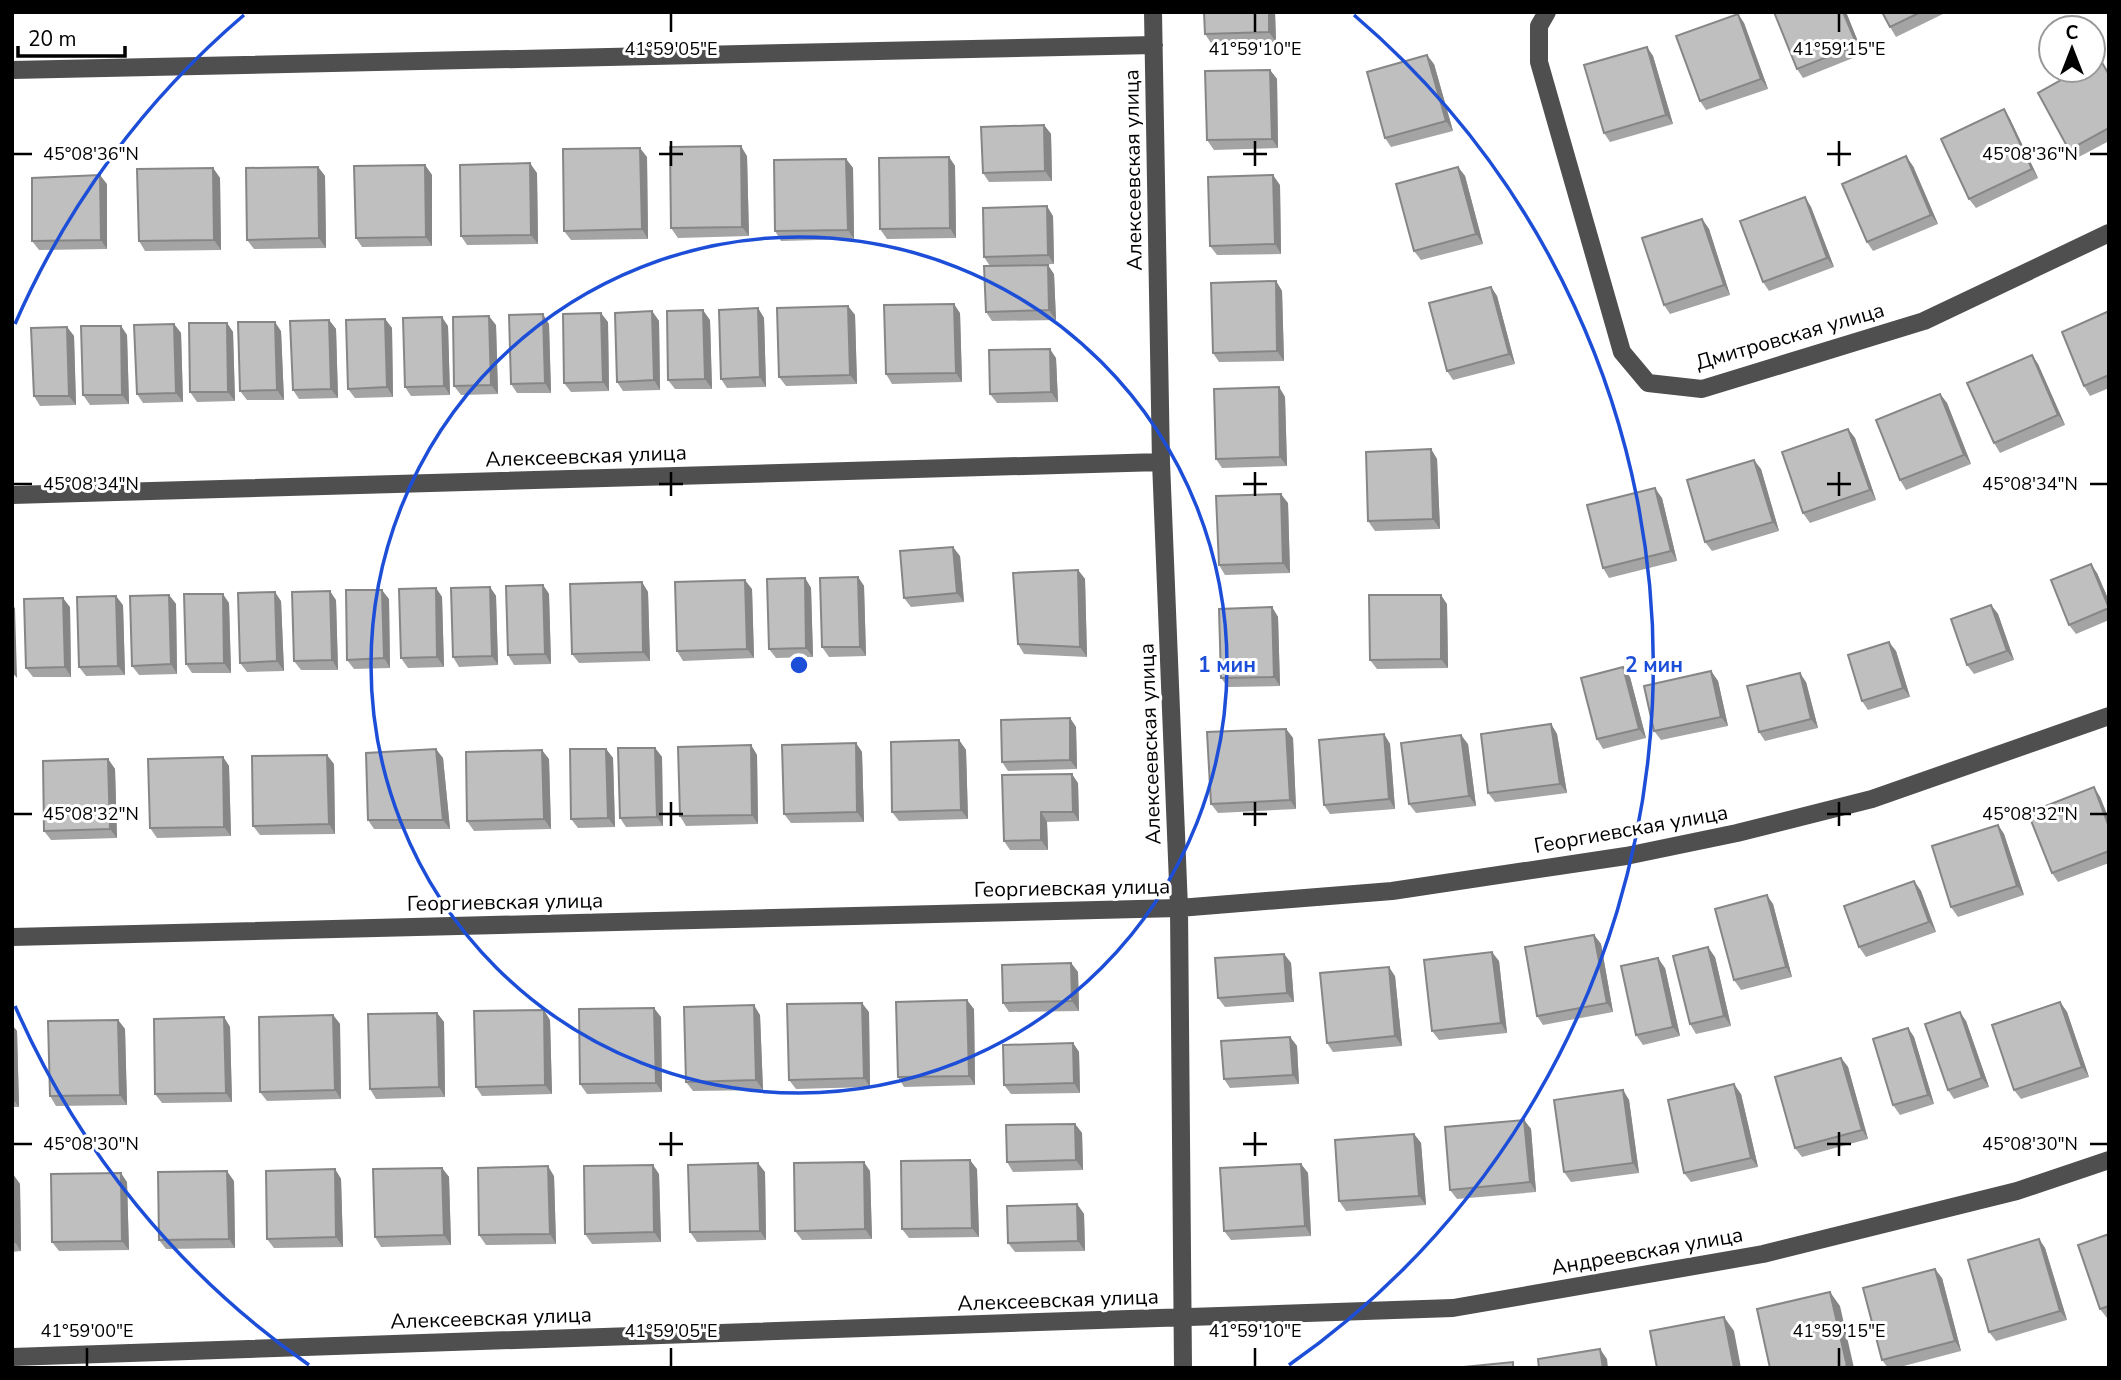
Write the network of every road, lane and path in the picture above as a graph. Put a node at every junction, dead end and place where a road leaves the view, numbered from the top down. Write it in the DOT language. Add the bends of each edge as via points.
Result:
graph roads {
  1 [pos="1153,12"];
  2 [pos="1547,12"];
  3 [pos="1154,45"];
  4 [pos="12,70"];
  5 [pos="2109,233"];
  6 [pos="1161,462"];
  7 [pos="12,495"];
  8 [pos="2109,716"];
  9 [pos="1179,908"];
  10 [pos="12,937"];
  11 [pos="2109,1160"];
  12 [pos="1181,1318"];
  13 [pos="12,1357"];
  14 [pos="1183,1368"];
  1 -- 3 [label="street, Алексеевская улица"];
  2 -- 5 [label="street, Дмитровская улица" via="1539,26 1539,62 1622,352 1648,383 1702,389 1924,321"];
  3 -- 4 [label="street, Алексеевская улица"];
  3 -- 6 [label="street, Алексеевская улица"];
  6 -- 7 [label="street, Алексеевская улица"];
  6 -- 9 [label="street, Алексеевская улица"];
  8 -- 9 [label="street, Георгиевская улица" via="1872,799 1638,854 1392,891"];
  9 -- 10 [label="street, Георгиевская улица"];
  9 -- 12 [label="street, Алексеевская улица"];
  11 -- 12 [label="street, Андреевская улица" via="2017,1191 1763,1254 1466,1306"];
  12 -- 13 [label="street, Алексеевская улица"];
  12 -- 14 [label="street, Алексеевская улица"];
}
